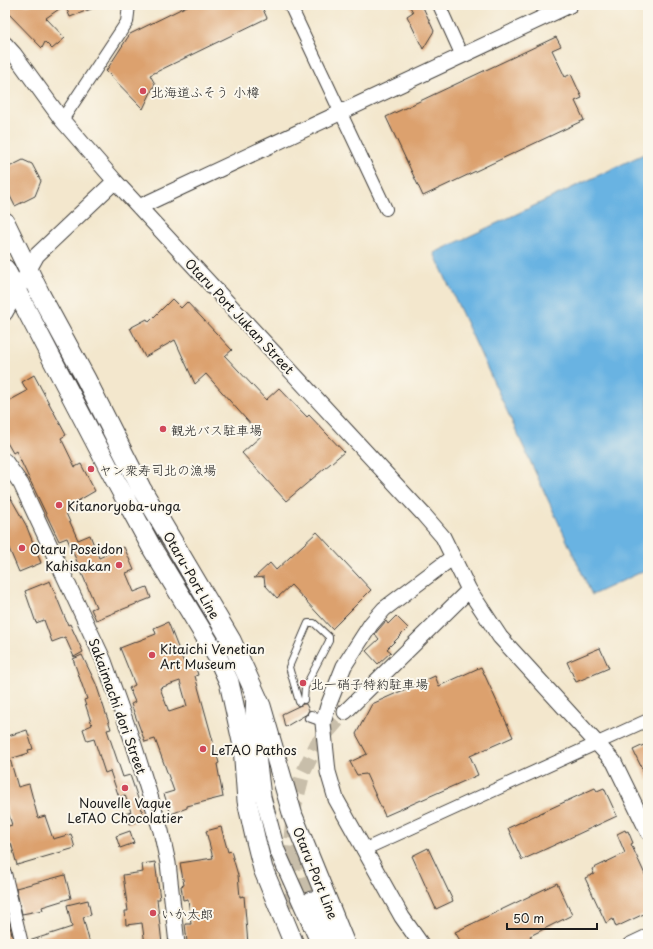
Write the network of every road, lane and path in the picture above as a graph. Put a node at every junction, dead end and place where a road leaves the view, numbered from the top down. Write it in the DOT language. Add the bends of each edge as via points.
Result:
graph roads {
  1 [pos="129,5"];
  2 [pos="290,5"];
  3 [pos="440,5"];
  4 [pos="565,6"];
  5 [pos="5,44"];
  6 [pos="462,56"];
  7 [pos="341,112"];
  8 [pos="62,120"];
  9 [pos="115,181"];
  10 [pos="139,207"];
  11 [pos="386,209"];
  12 [pos="5,222"];
  13 [pos="29,268"];
  14 [pos="5,269"];
  15 [pos="17,290"];
  16 [pos="5,313"];
  17 [pos="5,461"];
  18 [pos="453,557"];
  19 [pos="469,590"];
  20 [pos="254,690"];
  21 [pos="302,701"];
  22 [pos="345,712"];
  23 [pos="648,720"];
  24 [pos="599,744"];
  25 [pos="648,832"];
  26 [pos="363,850"];
  27 [pos="5,872"];
  28 [pos="311,899"];
  29 [pos="293,907"];
  30 [pos="648,934"];
  31 [pos="22,944"];
  32 [pos="176,944"];
  33 [pos="294,944"];
  34 [pos="309,944"];
  35 [pos="319,944"];
  36 [pos="330,944"];
  37 [pos="346,944"];
  38 [pos="420,944"];
  39 [pos="629,944"];
  1 -- 8 [label="street" via="127,22"];
  2 -- 7 [label="street"];
  3 -- 6 [label="street"];
  4 -- 6 [label="street"];
  5 -- 8 [label="street, Otaru Port Jukan Street"];
  6 -- 7 [label="street"];
  7 -- 10 [label="street"];
  7 -- 11 [label="street"];
  8 -- 9 [label="street, Otaru Port Jukan Street"];
  9 -- 10 [label="street, Otaru Port Jukan Street"];
  9 -- 13 [label="street" via="37,255"];
  10 -- 18 [label="street, Otaru Port Jukan Street" via="424,514 443,537"];
  12 -- 13 [label="main road, Otaru-Port Line"];
  13 -- 15 [label="street"];
  13 -- 20 [label="main road, Otaru-Port Line" via="41,296 141,488 231,640"];
  14 -- 15 [label="main road, Otaru-Port Line"];
  15 -- 16 [label="street"];
  15 -- 33 [label="main road, Otaru-Port Line" via="116,483 217,656 229,682 243,746 247,801 255,837 263,869"];
  17 -- 32 [label="street, Sakaimachi dori Street" via="20,484 104,661 134,745 163,839 168,863"];
  18 -- 19 [label="street, Otaru Port Jukan Street"];
  18 -- 26 [label="street" via="384,609 371,624 344,666 317,718 336,799"];
  19 -- 22 [label="street"];
  19 -- 24 [label="street, Otaru Port Jukan Street" via="500,637"];
  20 -- 35 [label="street" via="253,713 263,798 277,850"];
  20 -- 37 [label="main road, Otaru-Port Line" via="272,739 294,816"];
  21 -- 21 [label="lane" via="289,667 308,624 314,624 329,637 330,641 306,687"];
  23 -- 24 [label="street"];
  24 -- 25 [label="street, Otaru Port Jukan Street" via="614,762"];
  24 -- 26 [label="street"];
  26 -- 38 [label="street"];
  27 -- 31 [label="street"];
  28 -- 36 [label="street"];
  29 -- 34 [label="street"];
  30 -- 39 [label="street"];
}
